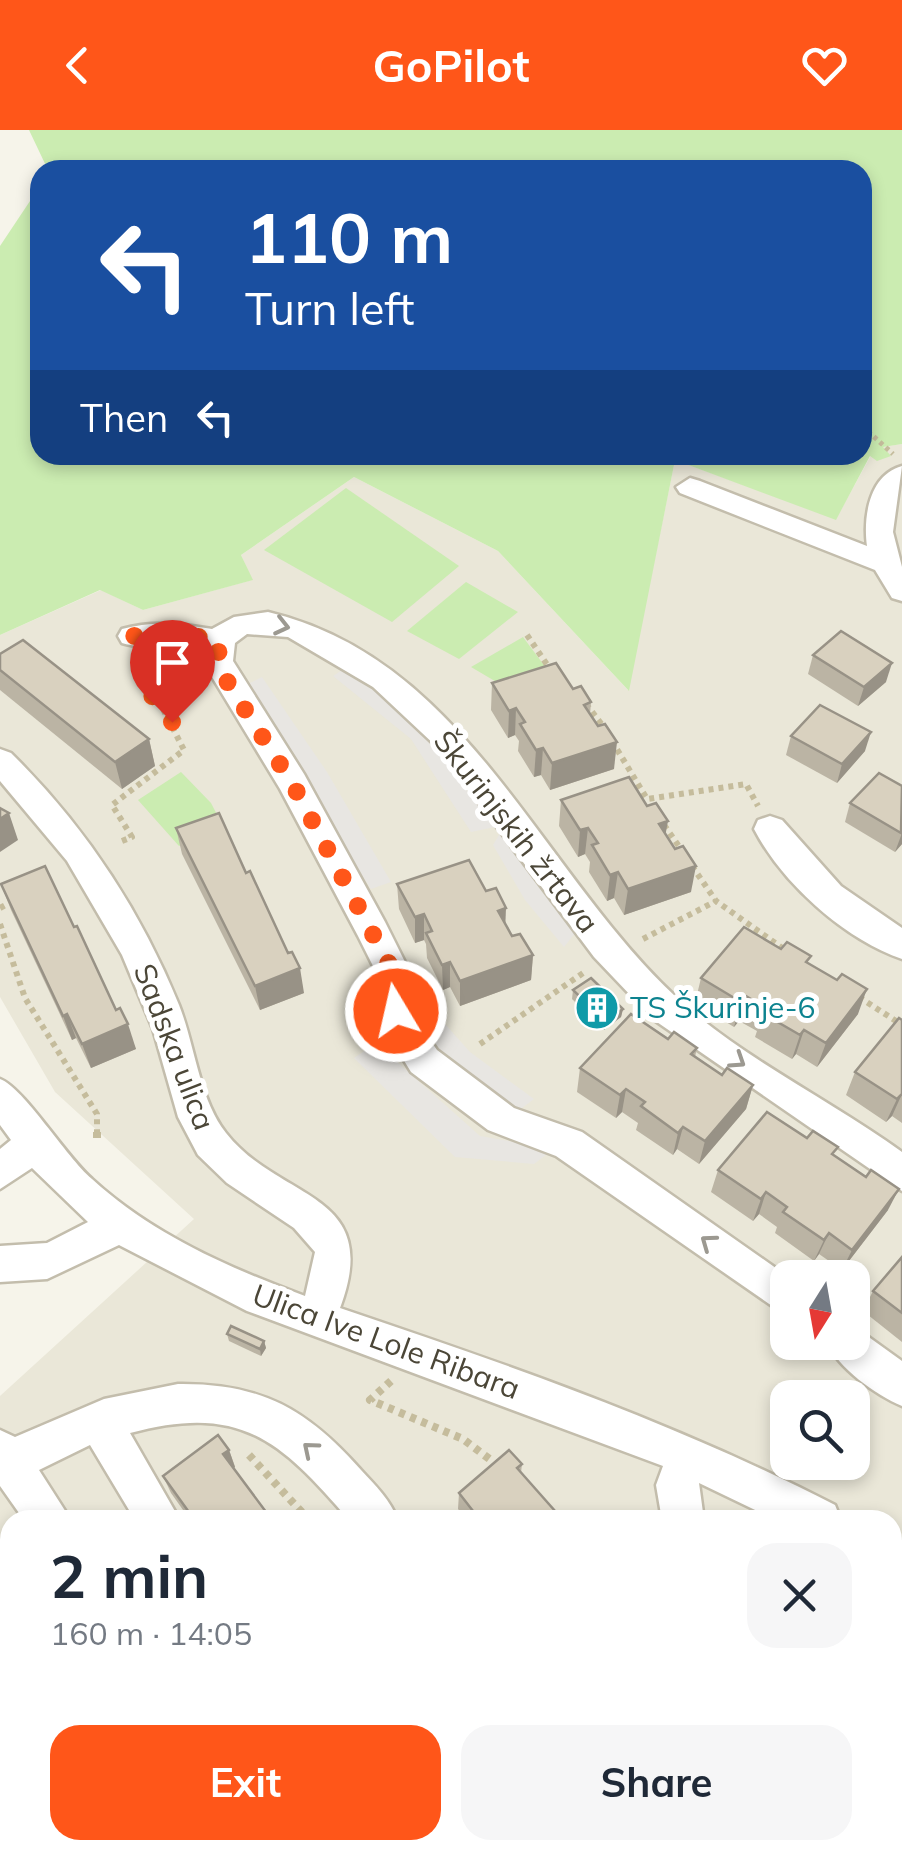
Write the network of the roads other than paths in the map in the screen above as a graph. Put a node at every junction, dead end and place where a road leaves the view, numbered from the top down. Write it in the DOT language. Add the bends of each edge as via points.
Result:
graph roads {
  1 [pos="898,466"];
  2 [pos="690,488"];
  3 [pos="886,564"];
  4 [pos="902,592"];
  5 [pos="133,636"];
  6 [pos="219,640"];
  7 [pos="0,761"];
  8 [pos="770,829"];
  9 [pos="902,945"];
  10 [pos="0,1094"];
  11 [pos="34,1144"];
  12 [pos="0,1172"];
  13 [pos="902,1174"];
  14 [pos="121,1224"];
  15 [pos="0,1264"];
  16 [pos="770,1286"];
  17 [pos="317,1317"];
  18 [pos="870,1360"];
  19 [pos="902,1386"];
  20 [pos="100,1423"];
  21 [pos="4,1457"];
  22 [pos="686,1457"];
  23 [pos="43,1510"];
  24 [pos="153,1510"];
  25 [pos="368,1510"];
  26 [pos="681,1510"];
  27 [pos="799,1510"];
  1 -- 3 [label="street" via="880,512"];
  2 -- 3 [label="street"];
  3 -- 4 [label="street"];
  5 -- 6 [label="street"];
  6 -- 13 [label="street, Škurinjskih žrtava, one-way" via="249,622 279,624 373,672 448,738 578,916 650,995 700,1037"];
  16 -- 6 [label="street, one-way" via="568,1144 501,1118 424,1060 396,1011 391,968 292,783 228,683 218,662"];
  7 -- 17 [label="street, Sadska ulica" via="36,795 128,930 208,1140 231,1168 302,1211 334,1248 335,1267"];
  8 -- 9 [label="street" via="802,874 848,913"];
  10 -- 11 [label="street, Ulica Ive Lole Ribara"];
  11 -- 12 [label="street"];
  11 -- 14 [label="street, Ulica Ive Lole Ribara" via="82,1195"];
  14 -- 15 [label="street" via="60,1257 22,1268"];
  14 -- 17 [label="street, Ulica Ive Lole Ribara" via="216,1280"];
  17 -- 22 [label="street, Ulica Ive Lole Ribara"];
  18 -- 19 [label="street"];
  20 -- 21 [label="street"];
  20 -- 24 [label="street"];
  25 -- 20 [label="street, one-way" via="323,1460 279,1424 247,1410 181,1404"];
  21 -- 23 [label="street"];
  22 -- 26 [label="street" via="676,1485"];
  22 -- 27 [label="street, Ulica Ive Lole Ribara"];
}
